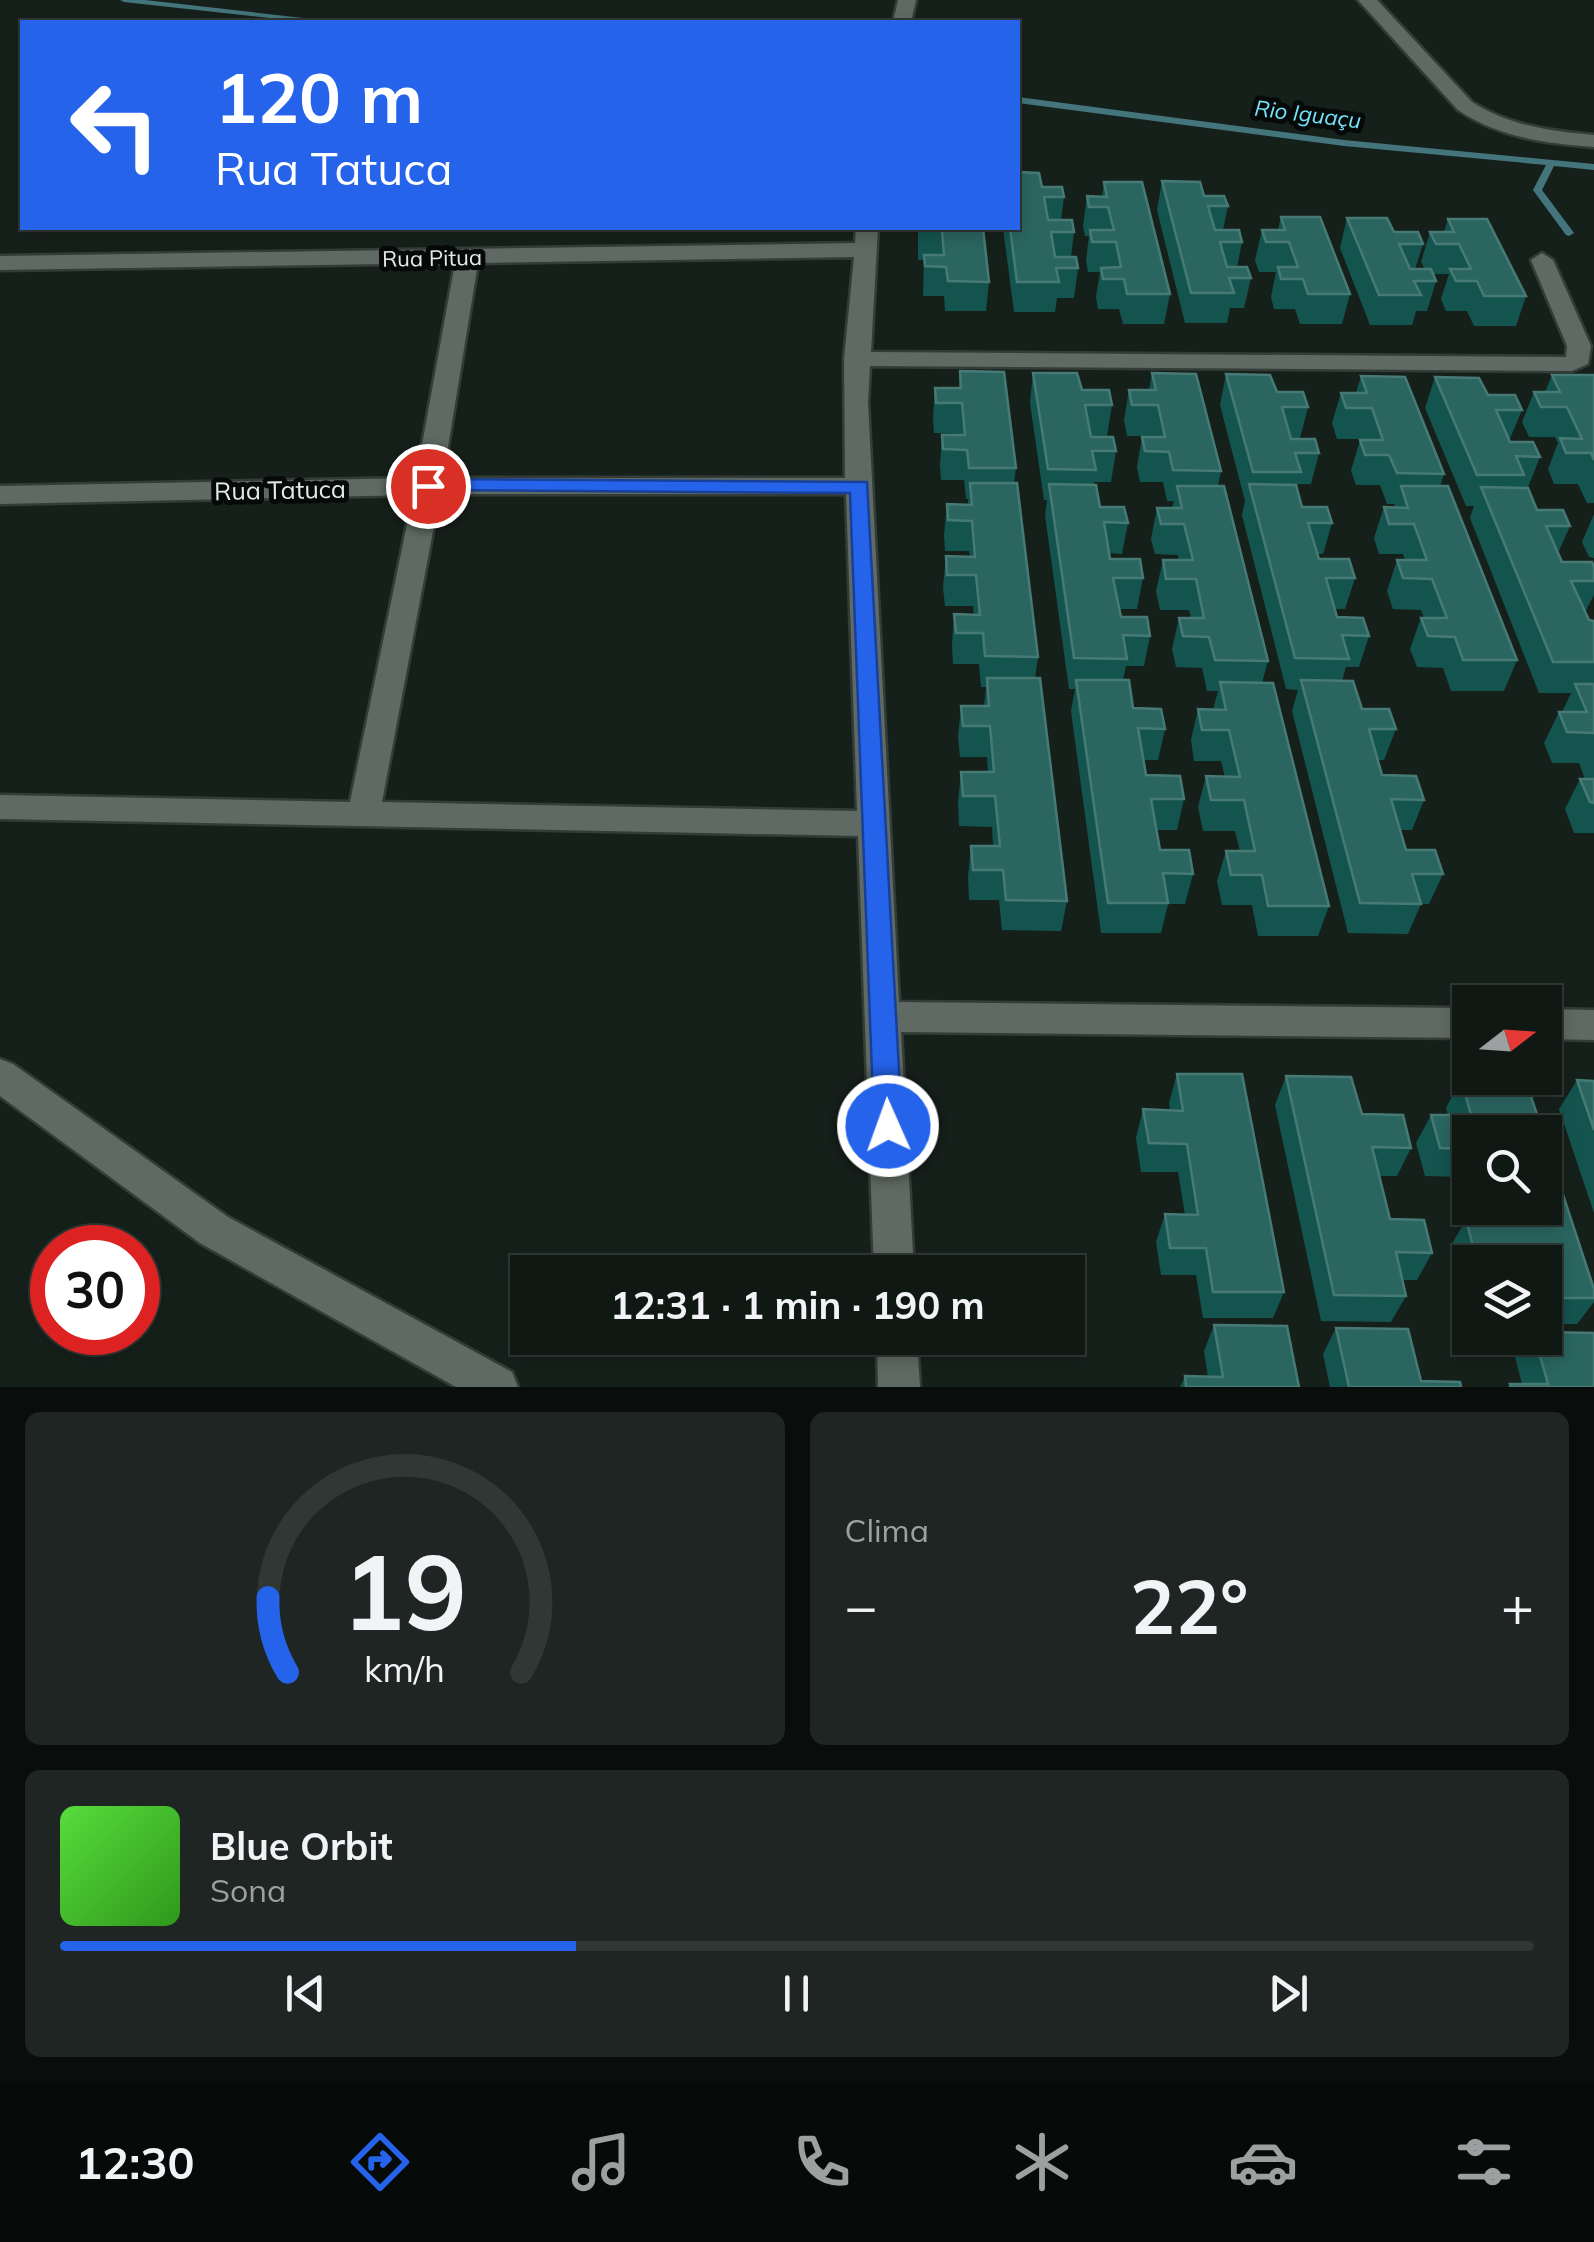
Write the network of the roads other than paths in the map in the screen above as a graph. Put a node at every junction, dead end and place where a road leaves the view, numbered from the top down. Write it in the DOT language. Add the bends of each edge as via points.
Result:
graph roads {
  1 [pos="1367,0"];
  2 [pos="1594,141"];
  3 [pos="865,239"];
  4 [pos="466,258"];
  5 [pos="1542,260"];
  6 [pos="0,263"];
  7 [pos="856,359"];
  8 [pos="428,486"];
  9 [pos="860,486"];
  10 [pos="0,495"];
  11 [pos="0,807"];
  12 [pos="364,813"];
  13 [pos="874,824"];
  14 [pos="883,1017"];
  15 [pos="1452,1024"];
  16 [pos="1562,1024"];
  17 [pos="1594,1025"];
  18 [pos="0,1075"];
  19 [pos="893,1255"];
  20 [pos="898,1355"];
  21 [pos="497,1387"];
  22 [pos="899,1387"];
  1 -- 2 [label="street" via="1482,118 1517,132"];
  3 -- 4 [label="street, Rua Pitua"];
  3 -- 7 [label="street"];
  4 -- 6 [label="street, Rua Pitua"];
  4 -- 8 [label="street"];
  5 -- 7 [label="street" via="1578,346 1572,364"];
  7 -- 9 [label="street"];
  8 -- 9 [label="street, Rua Tatuca"];
  8 -- 10 [label="street, Rua Tatuca"];
  8 -- 12 [label="street"];
  9 -- 13 [label="street"];
  11 -- 12 [label="street"];
  12 -- 13 [label="street"];
  13 -- 14 [label="street"];
  14 -- 15 [label="street"];
  14 -- 19 [label="street"];
  16 -- 17 [label="street"];
  18 -- 21 [label="street" via="214,1230"];
  20 -- 22 [label="street"];
}
